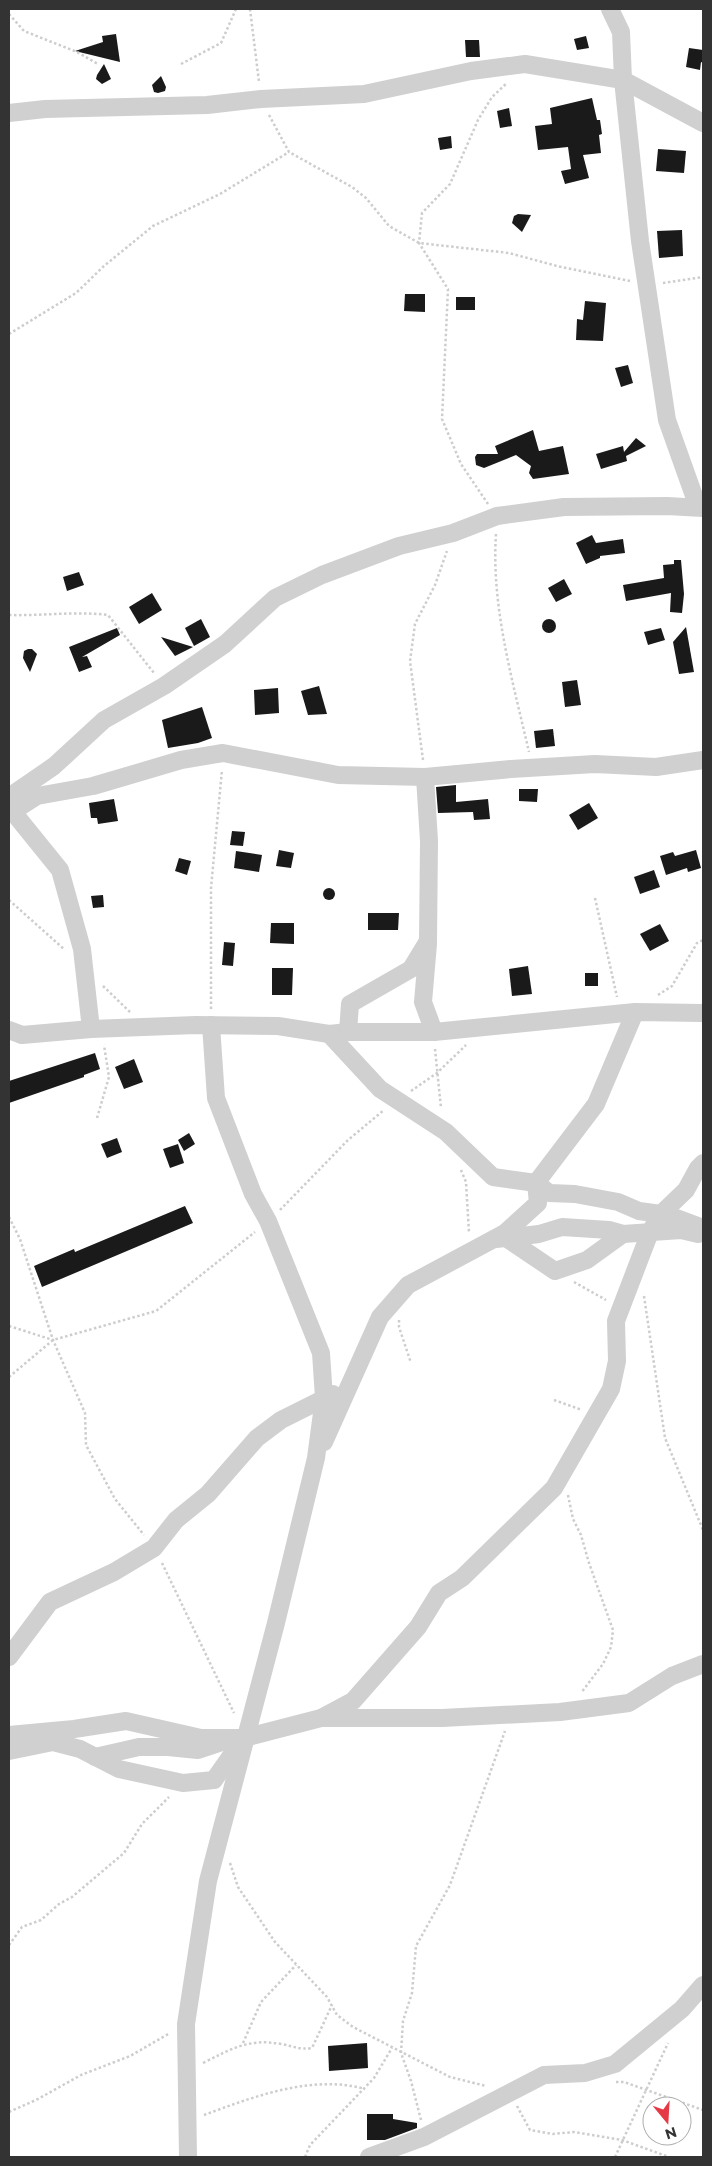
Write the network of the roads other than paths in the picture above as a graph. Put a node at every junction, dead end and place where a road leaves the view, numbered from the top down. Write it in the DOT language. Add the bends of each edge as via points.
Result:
graph roads {
  1 [pos="610,9"];
  2 [pos="623,80"];
  3 [pos="9,113"];
  4 [pos="703,123"];
  5 [pos="700,508"];
  6 [pos="703,760"];
  7 [pos="425,777"];
  8 [pos="9,808"];
  9 [pos="428,941"];
  10 [pos="628,1013"];
  11 [pos="703,1013"];
  12 [pos="210,1025"];
  13 [pos="97,1029"];
  14 [pos="9,1030"];
  15 [pos="348,1032"];
  16 [pos="434,1032"];
  17 [pos="329,1034"];
  18 [pos="703,1163"];
  19 [pos="536,1183"];
  20 [pos="661,1214"];
  21 [pos="703,1228"];
  22 [pos="650,1232"];
  23 [pos="624,1234"];
  24 [pos="703,1235"];
  25 [pos="500,1239"];
  26 [pos="363,1360"];
  27 [pos="324,1398"];
  28 [pos="316,1458"];
  29 [pos="9,1657"];
  30 [pos="703,1664"];
  31 [pos="321,1718"];
  32 [pos="9,1735"];
  33 [pos="240,1738"];
  34 [pos="9,1751"];
  35 [pos="95,1757"];
  36 [pos="703,1985"];
  37 [pos="188,2157"];
  38 [pos="369,2157"];
  1 -- 2 [label="street" via="620,32"];
  2 -- 3 [label="street" via="525,64 471,71 364,94 207,105 45,109"];
  2 -- 4 [label="street"];
  2 -- 5 [label="street" via="646,285 667,420"];
  5 -- 8 [label="street" via="564,507 497,516 454,533 399,546 322,575 275,598 225,644 164,686 104,720"];
  6 -- 7 [label="street" via="656,767 595,764"];
  7 -- 8 [label="street" via="338,775 223,754 181,760 93,786 37,796"];
  7 -- 9 [label="street" via="429,841"];
  8 -- 13 [label="street" via="60,870 82,949"];
  9 -- 15 [label="street" via="411,969 350,1004"];
  9 -- 16 [label="street" via="423,1002"];
  10 -- 11 [label="street"];
  10 -- 16 [label="street"];
  10 -- 19 [label="street" via="596,1104"];
  12 -- 13 [label="street"];
  12 -- 17 [label="street" via="278,1026"];
  12 -- 27 [label="street" via="216,1098 321,1353"];
  13 -- 14 [label="street" via="22,1035"];
  15 -- 16 [label="street"];
  15 -- 17 [label="street"];
  17 -- 19 [label="street" via="380,1089 446,1132 493,1177"];
  18 -- 20 [label="street" via="686,1190"];
  19 -- 20 [label="street" via="549,1193 592,1197"];
  19 -- 25 [label="street" via="538,1203"];
  20 -- 21 [label="street"];
  20 -- 22 [label="street"];
  22 -- 23 [label="street"];
  22 -- 24 [label="street" via="680,1230"];
  22 -- 31 [label="street" via="616,1321 617,1361 611,1388 554,1488 462,1578 439,1593 418,1627 353,1701"];
  23 -- 25 [label="street" via="562,1227 539,1234"];
  23 -- 25 [label="street" via="587,1260 555,1271"];
  25 -- 26 [label="street" via="408,1285 380,1317"];
  26 -- 27 [label="street" via="338,1391"];
  26 -- 28 [label="street"];
  27 -- 28 [label="street"];
  27 -- 29 [label="street" via="280,1420 257,1438 208,1494 176,1520 154,1548 114,1572 50,1602"];
  28 -- 33 [label="street"];
  30 -- 31 [label="street" via="672,1676 629,1702 560,1712 442,1718"];
  31 -- 33 [label="street"];
  32 -- 33 [label="street" via="126,1721 201,1738"];
  33 -- 35 [label="street" via="198,1750 139,1747"];
  33 -- 35 [label="street" via="214,1780 183,1783 119,1770"];
  33 -- 37 [label="street" via="208,1881 186,2024"];
  34 -- 35 [label="street" via="53,1742"];
  36 -- 38 [label="street" via="682,2009 615,2064 585,2073 544,2075 424,2137"];
}
